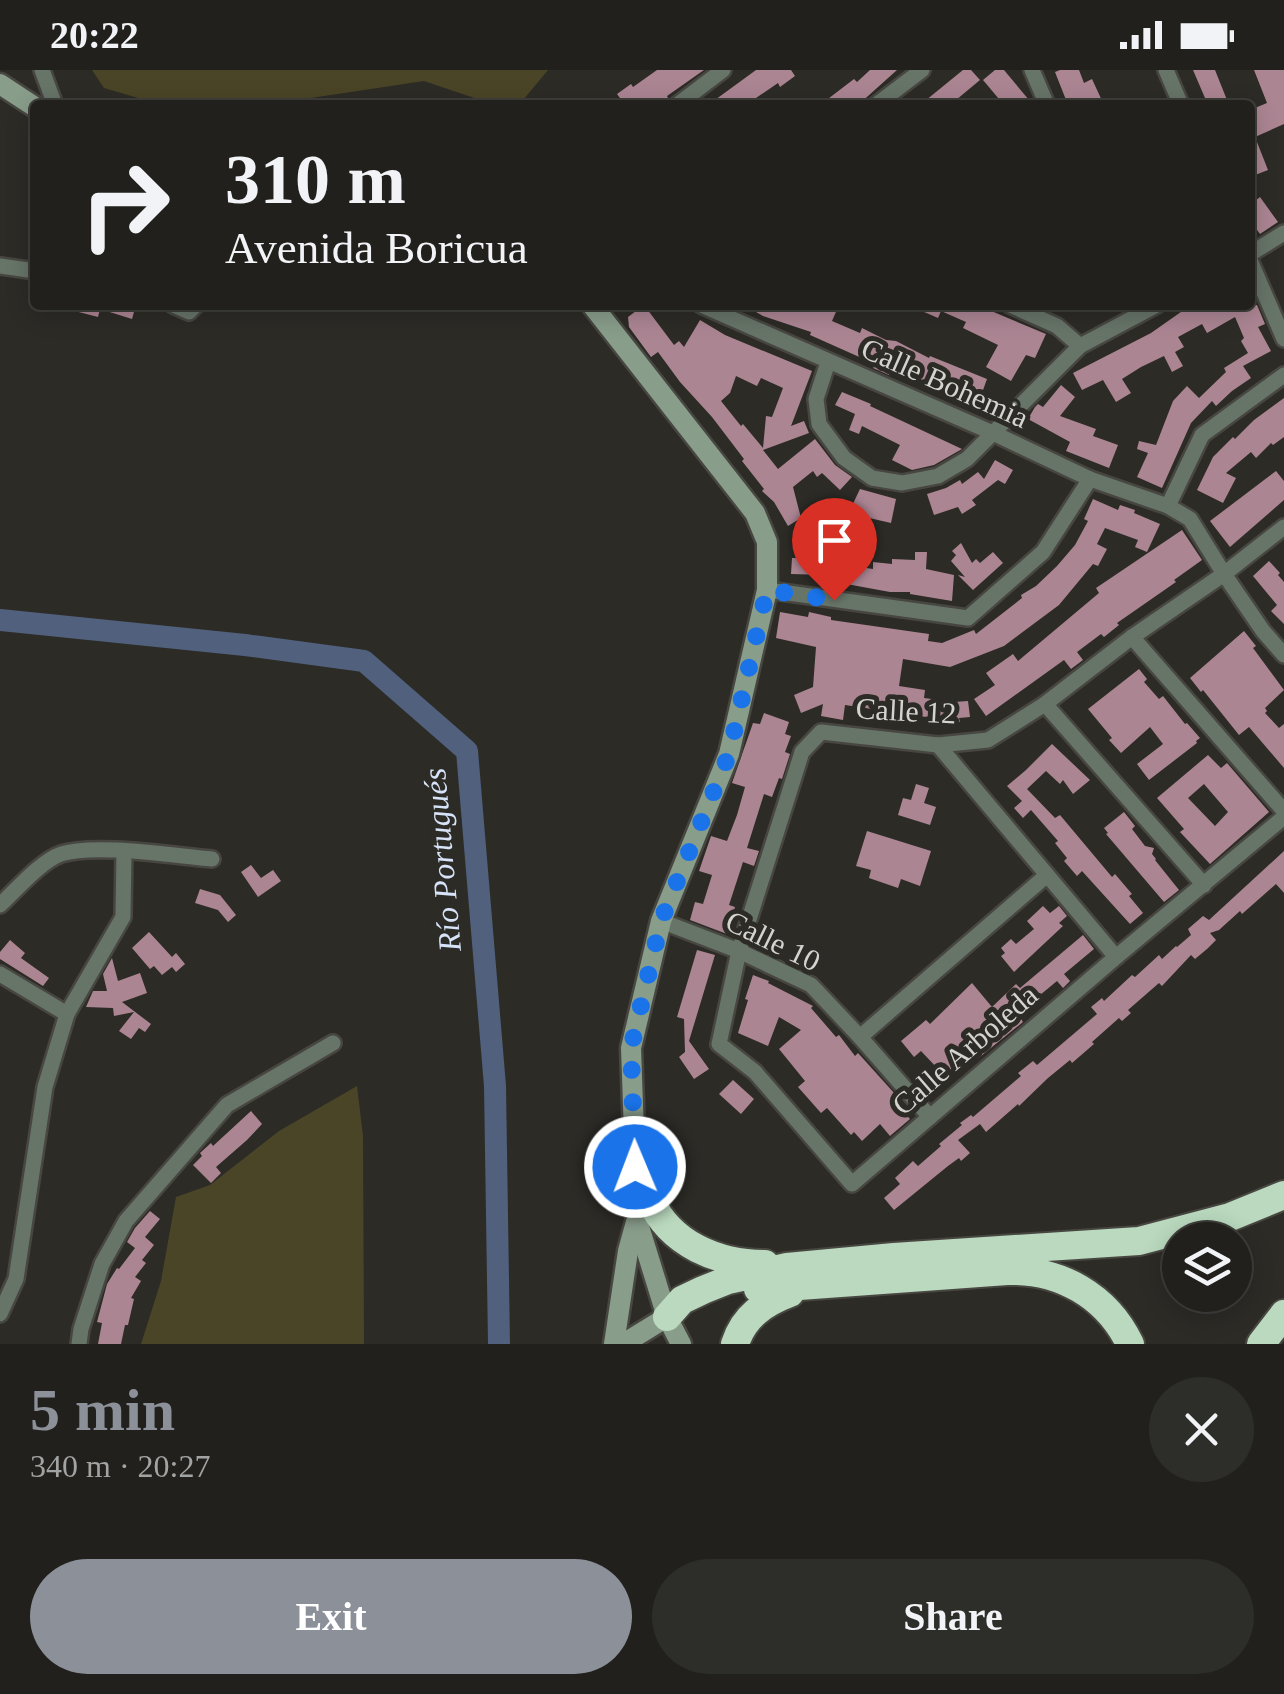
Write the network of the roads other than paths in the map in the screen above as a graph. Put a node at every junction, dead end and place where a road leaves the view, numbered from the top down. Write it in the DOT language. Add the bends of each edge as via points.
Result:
graph roads {
  1 [pos="42,70"];
  2 [pos="722,70"];
  3 [pos="922,70"];
  4 [pos="1032,70"];
  5 [pos="1166,70"];
  6 [pos="0,84"];
  7 [pos="53,100"];
  8 [pos="683,100"];
  9 [pos="883,100"];
  10 [pos="1045,100"];
  11 [pos="1179,100"];
  12 [pos="30,104"];
  13 [pos="1284,233"];
  14 [pos="1255,253"];
  15 [pos="0,266"];
  16 [pos="1255,269"];
  17 [pos="30,270"];
  18 [pos="603,310"];
  19 [pos="711,310"];
  20 [pos="1021,310"];
  21 [pos="1135,310"];
  22 [pos="1284,338"];
  23 [pos="1080,346"];
  24 [pos="828,362"];
  25 [pos="1284,374"];
  26 [pos="993,432"];
  27 [pos="1090,479"];
  28 [pos="1168,506"];
  29 [pos="1284,528"];
  30 [pos="1224,574"];
  31 [pos="767,590"];
  32 [pos="1132,637"];
  33 [pos="1284,655"];
  34 [pos="1046,704"];
  35 [pos="938,745"];
  36 [pos="1284,814"];
  37 [pos="124,852"];
  38 [pos="212,858"];
  39 [pos="1046,875"];
  40 [pos="1204,885"];
  41 [pos="0,905"];
  42 [pos="661,921"];
  43 [pos="739,951"];
  44 [pos="1116,957"];
  45 [pos="0,974"];
  46 [pos="67,1014"];
  47 [pos="723,1018"];
  48 [pos="860,1037"];
  49 [pos="333,1043"];
  50 [pos="930,1117"];
  51 [pos="636,1146"];
  52 [pos="1284,1195"];
  53 [pos="637,1220"];
  54 [pos="794,1277"];
  55 [pos="0,1314"];
  56 [pos="1284,1314"];
  57 [pos="666,1317"];
  58 [pos="79,1344"];
  59 [pos="614,1344"];
  60 [pos="623,1344"];
  61 [pos="680,1344"];
  62 [pos="735,1344"];
  63 [pos="1130,1344"];
  64 [pos="1261,1344"];
  1 -- 7 [label="street"];
  2 -- 8 [label="street"];
  3 -- 9 [label="street"];
  4 -- 10 [label="street"];
  5 -- 11 [label="street"];
  6 -- 12 [label="street"];
  13 -- 14 [label="street"];
  15 -- 17 [label="street"];
  16 -- 22 [label="street"];
  18 -- 31 [label="street" via="754,512 767,542"];
  19 -- 24 [label="street, Calle Bohemia"];
  20 -- 23 [label="street" via="1057,326"];
  21 -- 23 [label="street"];
  23 -- 26 [label="street"];
  24 -- 26 [label="street, Calle Bohemia"];
  24 -- 26 [label="street" via="816,398 819,424 844,458 872,478 902,484 938,476"];
  25 -- 28 [label="street" via="1202,435"];
  26 -- 27 [label="street, Calle Bohemia"];
  27 -- 28 [label="street, Calle Bohemia"];
  27 -- 31 [label="street" via="1043,552 968,618"];
  28 -- 30 [label="street" via="1190,519"];
  29 -- 30 [label="street, Calle 12"];
  30 -- 32 [label="street, Calle 12"];
  30 -- 33 [label="street"];
  31 -- 42 [label="street" via="729,754"];
  32 -- 34 [label="street, Calle 12"];
  32 -- 36 [label="street"];
  34 -- 35 [label="street, Calle 12" via="988,740"];
  34 -- 40 [label="street"];
  35 -- 39 [label="street"];
  35 -- 43 [label="street, Calle 12" via="821,732 802,752"];
  36 -- 40 [label="street, Calle Arboleda"];
  37 -- 38 [label="street"];
  37 -- 41 [label="street" via="58,855"];
  37 -- 46 [label="street" via="123,916"];
  39 -- 44 [label="street"];
  39 -- 48 [label="street"];
  40 -- 44 [label="street, Calle Arboleda"];
  42 -- 43 [label="street, Calle 10"];
  42 -- 51 [label="street" via="631,1048"];
  43 -- 47 [label="street, Calle 12"];
  43 -- 48 [label="street, Calle 10" via="811,984"];
  44 -- 50 [label="street, Calle Arboleda"];
  45 -- 46 [label="street"];
  46 -- 55 [label="street" via="45,1088 16,1278"];
  47 -- 50 [label="street, Calle Arboleda" via="719,1044 755,1072 852,1184"];
  48 -- 50 [label="street, Calle 10"];
  49 -- 58 [label="street" via="227,1106 126,1221 102,1264"];
  51 -- 53 [label="street"];
  51 -- 54 [label="highway" via="657,1212 686,1242 722,1260"];
  52 -- 54 [label="highway" via="1230,1218 1138,1242 894,1257"];
  53 -- 57 [label="street"];
  53 -- 59 [label="street"];
  54 -- 57 [label="highway" via="728,1280 682,1300"];
  54 -- 62 [label="highway" via="757,1309"];
  54 -- 63 [label="highway" via="1037,1272 1096,1299"];
  56 -- 64 [label="highway"];
  57 -- 60 [label="street"];
  57 -- 61 [label="street"];
}
